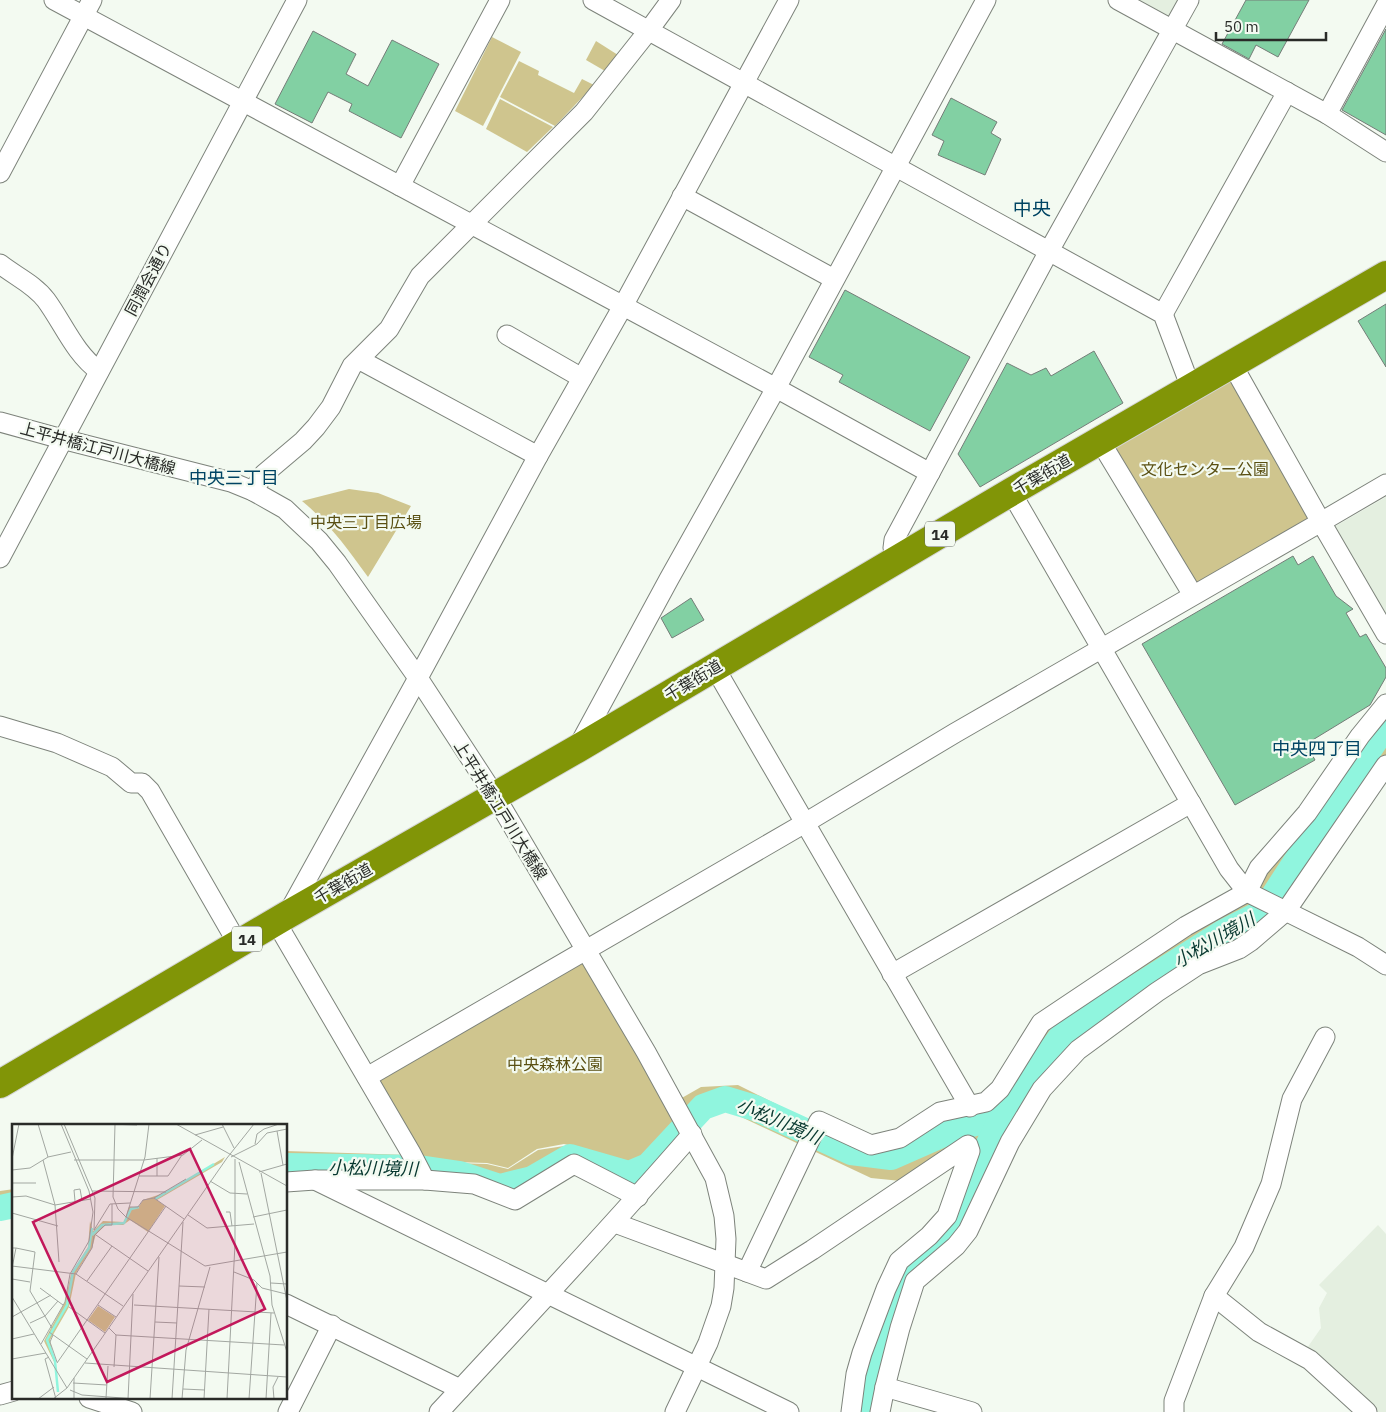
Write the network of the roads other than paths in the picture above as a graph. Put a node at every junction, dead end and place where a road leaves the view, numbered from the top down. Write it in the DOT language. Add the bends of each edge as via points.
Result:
graph roads {
  1 [pos="54,0"];
  2 [pos="297,0"];
  3 [pos="500,0"];
  4 [pos="592,0"];
  5 [pos="671,0"];
  6 [pos="789,0"];
  7 [pos="986,0"];
  8 [pos="1118,0"];
  9 [pos="1188,0"];
  10 [pos="1386,5"];
  11 [pos="88,8"];
  12 [pos="649,30"];
  13 [pos="1172,30"];
  14 [pos="744,83"];
  15 [pos="1287,92"];
  16 [pos="243,101"];
  17 [pos="1327,114"];
  18 [pos="1386,152"];
  19 [pos="895,166"];
  20 [pos="0,173"];
  21 [pos="400,186"];
  22 [pos="682,196"];
  23 [pos="472,225"];
  24 [pos="1049,251"];
  25 [pos="0,264"];
  26 [pos="1386,275"];
  27 [pos="834,279"];
  28 [pos="623,306"];
  29 [pos="1163,314"];
  30 [pos="507,335"];
  31 [pos="360,360"];
  32 [pos="1232,364"];
  33 [pos="99,370"];
  34 [pos="582,378"];
  35 [pos="776,388"];
  36 [pos="1191,388"];
  37 [pos="0,422"];
  38 [pos="62,439"];
  39 [pos="1100,441"];
  40 [pos="538,456"];
  41 [pos="930,473"];
  42 [pos="1386,484"];
  43 [pos="253,491"];
  44 [pos="1011,492"];
  45 [pos="1322,522"];
  46 [pos="0,558"];
  47 [pos="900,558"];
  48 [pos="1193,595"];
  49 [pos="1386,634"];
  50 [pos="1102,649"];
  51 [pos="715,668"];
  52 [pos="418,678"];
  53 [pos="1386,704"];
  54 [pos="0,726"];
  55 [pos="577,748"];
  56 [pos="1386,765"];
  57 [pos="495,796"];
  58 [pos="1191,803"];
  59 [pos="805,823"];
  60 [pos="1252,894"];
  61 [pos="1280,908"];
  62 [pos="281,918"];
  63 [pos="238,944"];
  64 [pos="586,949"];
  65 [pos="1386,965"];
  66 [pos="892,974"];
  67 [pos="1325,1037"];
  68 [pos="367,1077"];
  69 [pos="0,1084"];
  70 [pos="970,1107"];
  71 [pos="688,1128"];
  72 [pos="420,1170"];
  73 [pos="315,1180"];
  74 [pos="288,1182"];
  75 [pos="638,1197"];
  76 [pos="615,1223"];
  77 [pos="726,1264"];
  78 [pos="747,1272"];
  79 [pos="548,1293"];
  80 [pos="1214,1296"];
  81 [pos="288,1305"];
  82 [pos="888,1324"];
  83 [pos="332,1325"];
  84 [pos="696,1367"];
  85 [pos="885,1387"];
  86 [pos="460,1390"];
  87 [pos="95,1400"];
  88 [pos="953,1409"];
  89 [pos="132,1412"];
  90 [pos="288,1412"];
  91 [pos="439,1412"];
  92 [pos="675,1412"];
  93 [pos="789,1412"];
  94 [pos="851,1412"];
  95 [pos="880,1412"];
  96 [pos="972,1412"];
  97 [pos="1174,1412"];
  98 [pos="1367,1412"];
  1 -- 11 [label="street"];
  2 -- 16 [label="street, 同潤会通り"];
  3 -- 21 [label="street"];
  4 -- 12 [label="street"];
  5 -- 12 [label="street"];
  6 -- 14 [label="street"];
  7 -- 19 [label="street"];
  8 -- 13 [label="street"];
  9 -- 13 [label="street"];
  10 -- 17 [label="street"];
  11 -- 16 [label="street"];
  11 -- 20 [label="street"];
  12 -- 14 [label="street"];
  12 -- 23 [label="street" via="584,112"];
  13 -- 15 [label="street"];
  13 -- 24 [label="street"];
  14 -- 19 [label="street"];
  14 -- 22 [label="street"];
  15 -- 17 [label="street"];
  15 -- 29 [label="street"];
  16 -- 21 [label="street"];
  16 -- 33 [label="street, 同潤会通り"];
  17 -- 18 [label="street"];
  19 -- 24 [label="street"];
  19 -- 27 [label="street"];
  21 -- 23 [label="street"];
  22 -- 27 [label="street"];
  22 -- 28 [label="street"];
  23 -- 28 [label="street"];
  23 -- 31 [label="street" via="420,276 389,329"];
  24 -- 29 [label="street"];
  24 -- 41 [label="street"];
  25 -- 33 [label="street" via="25,280 44,298 87,362"];
  26 -- 32 [label="highway, 千葉街道 / 14"];
  27 -- 35 [label="street"];
  28 -- 34 [label="street"];
  28 -- 35 [label="street"];
  29 -- 36 [label="street"];
  30 -- 34 [label="street"];
  31 -- 40 [label="street"];
  31 -- 43 [label="street" via="352,366 331,407 316,426 264,474"];
  32 -- 36 [label="highway, 千葉街道 / 14"];
  32 -- 45 [label="street"];
  33 -- 38 [label="street, 同潤会通り"];
  34 -- 40 [label="street"];
  35 -- 41 [label="street"];
  35 -- 55 [label="street"];
  36 -- 39 [label="highway, 千葉街道 / 14"];
  37 -- 38 [label="street, 上平井橋江戸川大橋線"];
  38 -- 43 [label="street, 上平井橋江戸川大橋線" via="231,482"];
  38 -- 46 [label="street, 同潤会通り"];
  39 -- 44 [label="highway, 千葉街道 / 14"];
  39 -- 48 [label="street"];
  40 -- 52 [label="street"];
  41 -- 47 [label="street" via="894,540 893,548"];
  42 -- 45 [label="street"];
  43 -- 52 [label="street, 上平井橋江戸川大橋線" via="285,509 319,540"];
  44 -- 47 [label="highway, 千葉街道 / 14"];
  44 -- 50 [label="street"];
  45 -- 48 [label="street"];
  45 -- 49 [label="street"];
  47 -- 51 [label="highway, 千葉街道 / 14"];
  48 -- 50 [label="street"];
  50 -- 58 [label="street"];
  50 -- 59 [label="street" via="954,732"];
  51 -- 55 [label="highway, 千葉街道 / 14"];
  51 -- 59 [label="street"];
  52 -- 57 [label="street, 上平井橋江戸川大橋線"];
  52 -- 62 [label="street"];
  53 -- 60 [label="street" via="1307,813 1259,868"];
  54 -- 63 [label="street" via="57,744 112,767 131,783 142,784 150,791"];
  55 -- 57 [label="highway, 千葉街道 / 14"];
  56 -- 61 [label="street"];
  57 -- 62 [label="highway, 千葉街道 / 14"];
  57 -- 64 [label="street, 上平井橋江戸川大橋線"];
  58 -- 60 [label="street" via="1229,869"];
  58 -- 66 [label="street"];
  59 -- 64 [label="street"];
  59 -- 66 [label="street"];
  60 -- 61 [label="street"];
  60 -- 70 [label="street" via="1186,926 1041,1023 1000,1089 986,1102"];
  61 -- 65 [label="street" via="1358,947"];
  61 -- 82 [label="street" via="1252,941 1198,964 1078,1050 1042,1089 1010,1142 968,1230 956,1246 915,1281"];
  62 -- 63 [label="highway, 千葉街道 / 14"];
  62 -- 68 [label="street"];
  63 -- 69 [label="highway, 千葉街道 / 14"];
  64 -- 68 [label="street"];
  64 -- 71 [label="street, 上平井橋江戸川大橋線"];
  66 -- 70 [label="street"];
  67 -- 80 [label="street" via="1292,1099 1271,1184 1244,1247"];
  68 -- 72 [label="street"];
  70 -- 78 [label="street" via="940,1112 900,1138 871,1145 819,1120"];
  71 -- 75 [label="street"];
  71 -- 77 [label="street, 上平井橋江戸川大橋線" via="715,1178 724,1216"];
  72 -- 73 [label="street"];
  72 -- 75 [label="street" via="474,1184 515,1200 574,1164"];
  73 -- 74 [label="street"];
  73 -- 79 [label="street"];
  75 -- 76 [label="street"];
  76 -- 77 [label="street"];
  76 -- 79 [label="street"];
  77 -- 78 [label="street"];
  77 -- 84 [label="street, 上平井橋江戸川大橋線" via="721,1306"];
  78 -- 82 [label="street" via="766,1279 968,1145 970,1151 947,1216 899,1261 886,1289"];
  79 -- 84 [label="street"];
  79 -- 86 [label="street"];
  80 -- 97 [label="street" via="1174,1401"];
  80 -- 98 [label="street" via="1259,1332 1310,1360"];
  81 -- 83 [label="street"];
  82 -- 85 [label="street"];
  82 -- 94 [label="street" via="858,1367"];
  83 -- 86 [label="street"];
  83 -- 90 [label="street"];
  84 -- 92 [label="street, 上平井橋江戸川大橋線"];
  84 -- 93 [label="street"];
  85 -- 88 [label="street"];
  85 -- 95 [label="street"];
  86 -- 91 [label="street"];
  87 -- 89 [label="street"];
  88 -- 96 [label="street"];
}
